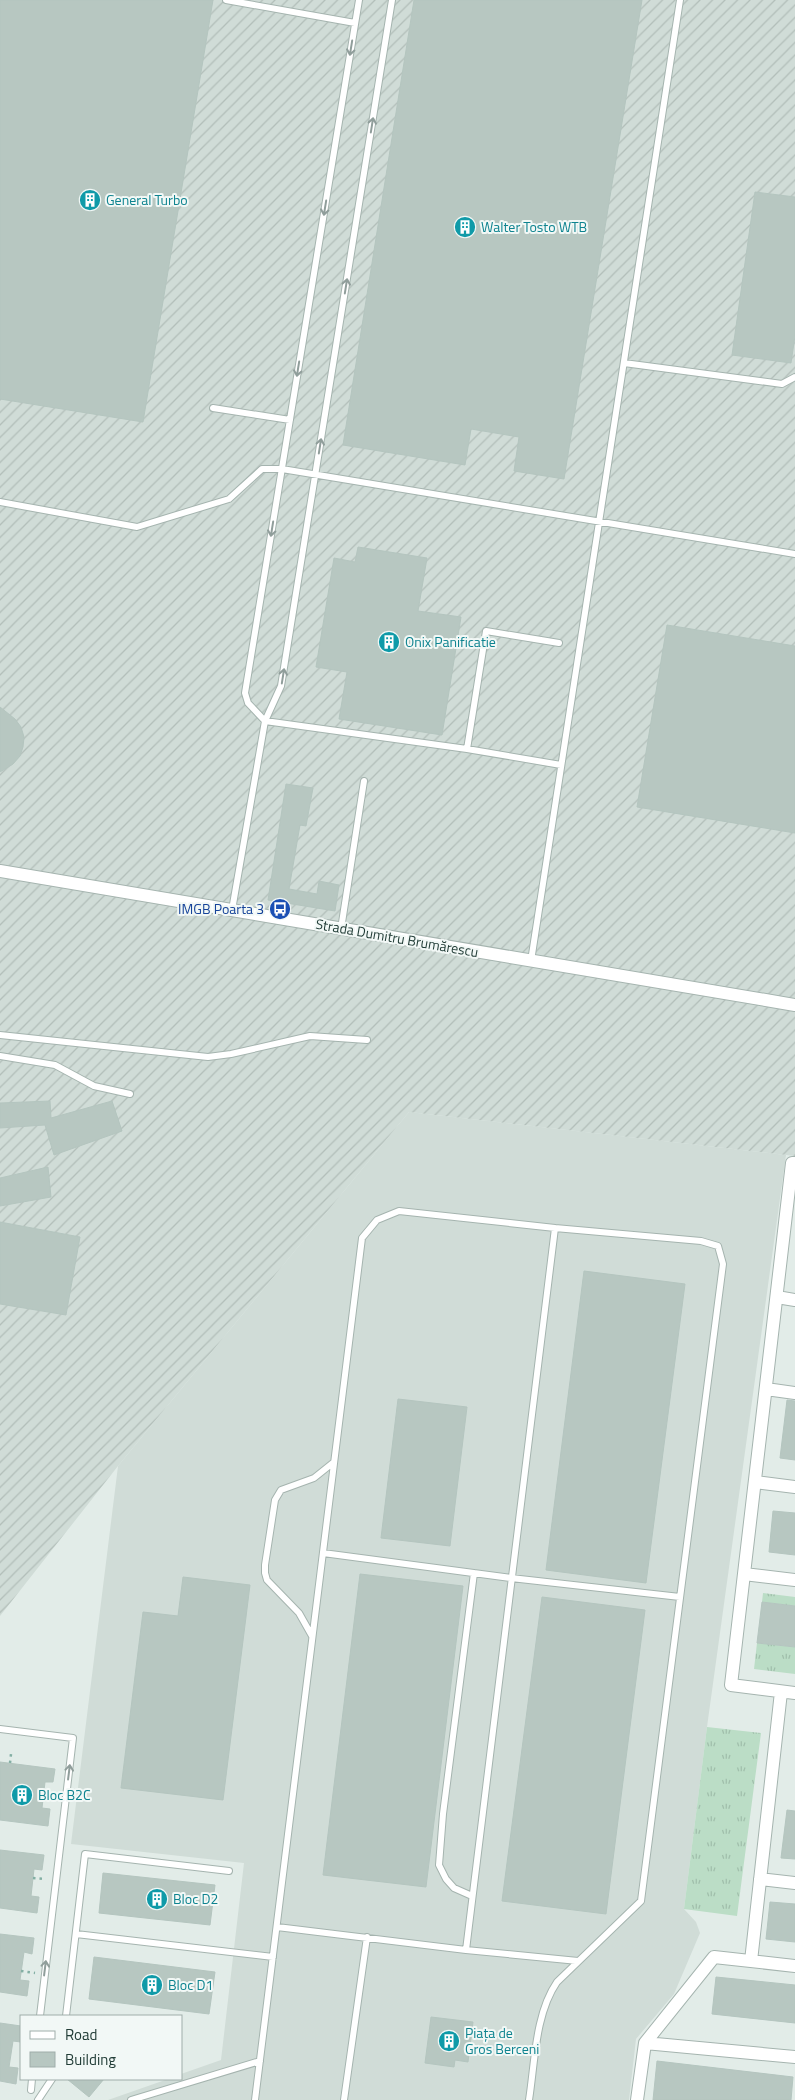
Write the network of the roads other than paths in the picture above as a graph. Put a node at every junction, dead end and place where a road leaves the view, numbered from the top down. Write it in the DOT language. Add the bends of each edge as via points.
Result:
graph roads {
  1 [pos="226,0"];
  2 [pos="359,0"];
  3 [pos="392,0"];
  4 [pos="680,0"];
  5 [pos="356,22"];
  6 [pos="624,363"];
  7 [pos="795,376"];
  8 [pos="213,408"];
  9 [pos="290,420"];
  10 [pos="282,469"];
  11 [pos="315,475"];
  12 [pos="0,502"];
  13 [pos="598,523"];
  14 [pos="795,554"];
  15 [pos="559,643"];
  16 [pos="265,721"];
  17 [pos="467,749"];
  18 [pos="561,765"];
  19 [pos="364,781"];
  20 [pos="0,871"];
  21 [pos="232,910"];
  22 [pos="341,928"];
  23 [pos="530,960"];
  24 [pos="795,1005"];
  25 [pos="0,1035"];
  26 [pos="367,1040"];
  27 [pos="0,1056"];
  28 [pos="130,1094"];
  29 [pos="794,1163"];
  30 [pos="554,1228"];
  31 [pos="789,1249"];
  32 [pos="776,1297"];
  33 [pos="795,1300"];
  34 [pos="766,1389"];
  35 [pos="795,1393"];
  36 [pos="334,1462"];
  37 [pos="755,1482"];
  38 [pos="795,1487"];
  39 [pos="323,1553"];
  40 [pos="474,1573"];
  41 [pos="744,1574"];
  42 [pos="512,1578"];
  43 [pos="795,1580"];
  44 [pos="680,1597"];
  45 [pos="313,1637"];
  46 [pos="781,1692"];
  47 [pos="795,1693"];
  48 [pos="0,1729"];
  49 [pos="229,1871"];
  50 [pos="760,1879"];
  51 [pos="795,1883"];
  52 [pos="472,1896"];
  53 [pos="277,1927"];
  54 [pos="76,1934"];
  55 [pos="367,1937"];
  56 [pos="466,1950"];
  57 [pos="273,1957"];
  58 [pos="578,1961"];
  59 [pos="751,1961"];
  60 [pos="795,1966"];
  61 [pos="40,2015"];
  62 [pos="66,2015"];
  63 [pos="645,2043"];
  64 [pos="795,2057"];
  65 [pos="260,2061"];
  66 [pos="32,2080"];
  67 [pos="51,2080"];
  68 [pos="31,2090"];
  69 [pos="38,2100"];
  70 [pos="131,2100"];
  71 [pos="255,2100"];
  72 [pos="344,2100"];
  73 [pos="529,2100"];
  74 [pos="638,2100"];
  1 -- 5 [label="lane"];
  2 -- 5 [label="lane"];
  11 -- 3 [label="lane, one-way"];
  4 -- 6 [label="lane"];
  5 -- 9 [label="lane, one-way"];
  6 -- 7 [label="lane" via="782,384"];
  6 -- 13 [label="lane"];
  8 -- 9 [label="lane"];
  9 -- 10 [label="lane"];
  10 -- 11 [label="lane"];
  10 -- 12 [label="lane" via="262,469 229,499 136,527"];
  10 -- 16 [label="lane, one-way" via="245,693 248,703"];
  11 -- 13 [label="lane"];
  16 -- 11 [label="lane, one-way" via="281,686"];
  13 -- 14 [label="lane"];
  13 -- 18 [label="lane"];
  15 -- 17 [label="lane" via="486,631"];
  16 -- 17 [label="lane"];
  16 -- 21 [label="lane"];
  17 -- 18 [label="lane"];
  18 -- 23 [label="lane"];
  19 -- 22 [label="lane"];
  20 -- 21 [label="street, Strada Dumitru Brumărescu"];
  21 -- 22 [label="street, Strada Dumitru Brumărescu"];
  22 -- 23 [label="street, Strada Dumitru Brumărescu"];
  23 -- 24 [label="street, Strada Dumitru Brumărescu"];
  25 -- 26 [label="lane" via="208,1056 310,1036"];
  27 -- 28 [label="lane" via="55,1065 94,1086"];
  29 -- 31 [label="street"];
  30 -- 36 [label="lane" via="399,1211 377,1220 362,1238"];
  30 -- 42 [label="lane"];
  30 -- 44 [label="lane" via="701,1241 718,1246 724,1264"];
  31 -- 32 [label="street"];
  32 -- 33 [label="street"];
  32 -- 34 [label="street"];
  34 -- 35 [label="street"];
  34 -- 37 [label="street"];
  36 -- 39 [label="lane"];
  36 -- 45 [label="lane" via="320,1475 286,1488 277,1495 265,1565 267,1580 299,1613"];
  37 -- 38 [label="street"];
  37 -- 41 [label="street"];
  39 -- 40 [label="lane"];
  39 -- 45 [label="lane"];
  40 -- 42 [label="lane"];
  40 -- 52 [label="lane" via="439,1865 454,1888"];
  41 -- 43 [label="street"];
  41 -- 46 [label="street" via="731,1685"];
  42 -- 44 [label="lane"];
  42 -- 52 [label="lane"];
  44 -- 58 [label="lane" via="641,1901"];
  45 -- 53 [label="lane"];
  46 -- 47 [label="street"];
  46 -- 50 [label="street"];
  61 -- 48 [label="lane, one-way" via="73,1738"];
  49 -- 54 [label="lane" via="85,1854"];
  50 -- 51 [label="street"];
  50 -- 59 [label="street"];
  52 -- 56 [label="lane"];
  53 -- 55 [label="lane"];
  53 -- 57 [label="lane"];
  54 -- 57 [label="lane"];
  54 -- 62 [label="lane"];
  55 -- 56 [label="lane"];
  55 -- 72 [label="lane"];
  56 -- 58 [label="lane"];
  57 -- 65 [label="lane"];
  58 -- 73 [label="lane" via="549,1993 542,2013"];
  59 -- 60 [label="street"];
  59 -- 63 [label="street" via="714,1958"];
  63 -- 64 [label="street"];
  63 -- 74 [label="street"];
  65 -- 70 [label="lane"];
  65 -- 71 [label="lane"];
  66 -- 68 [label="lane"];
  67 -- 69 [label="lane"];
}
